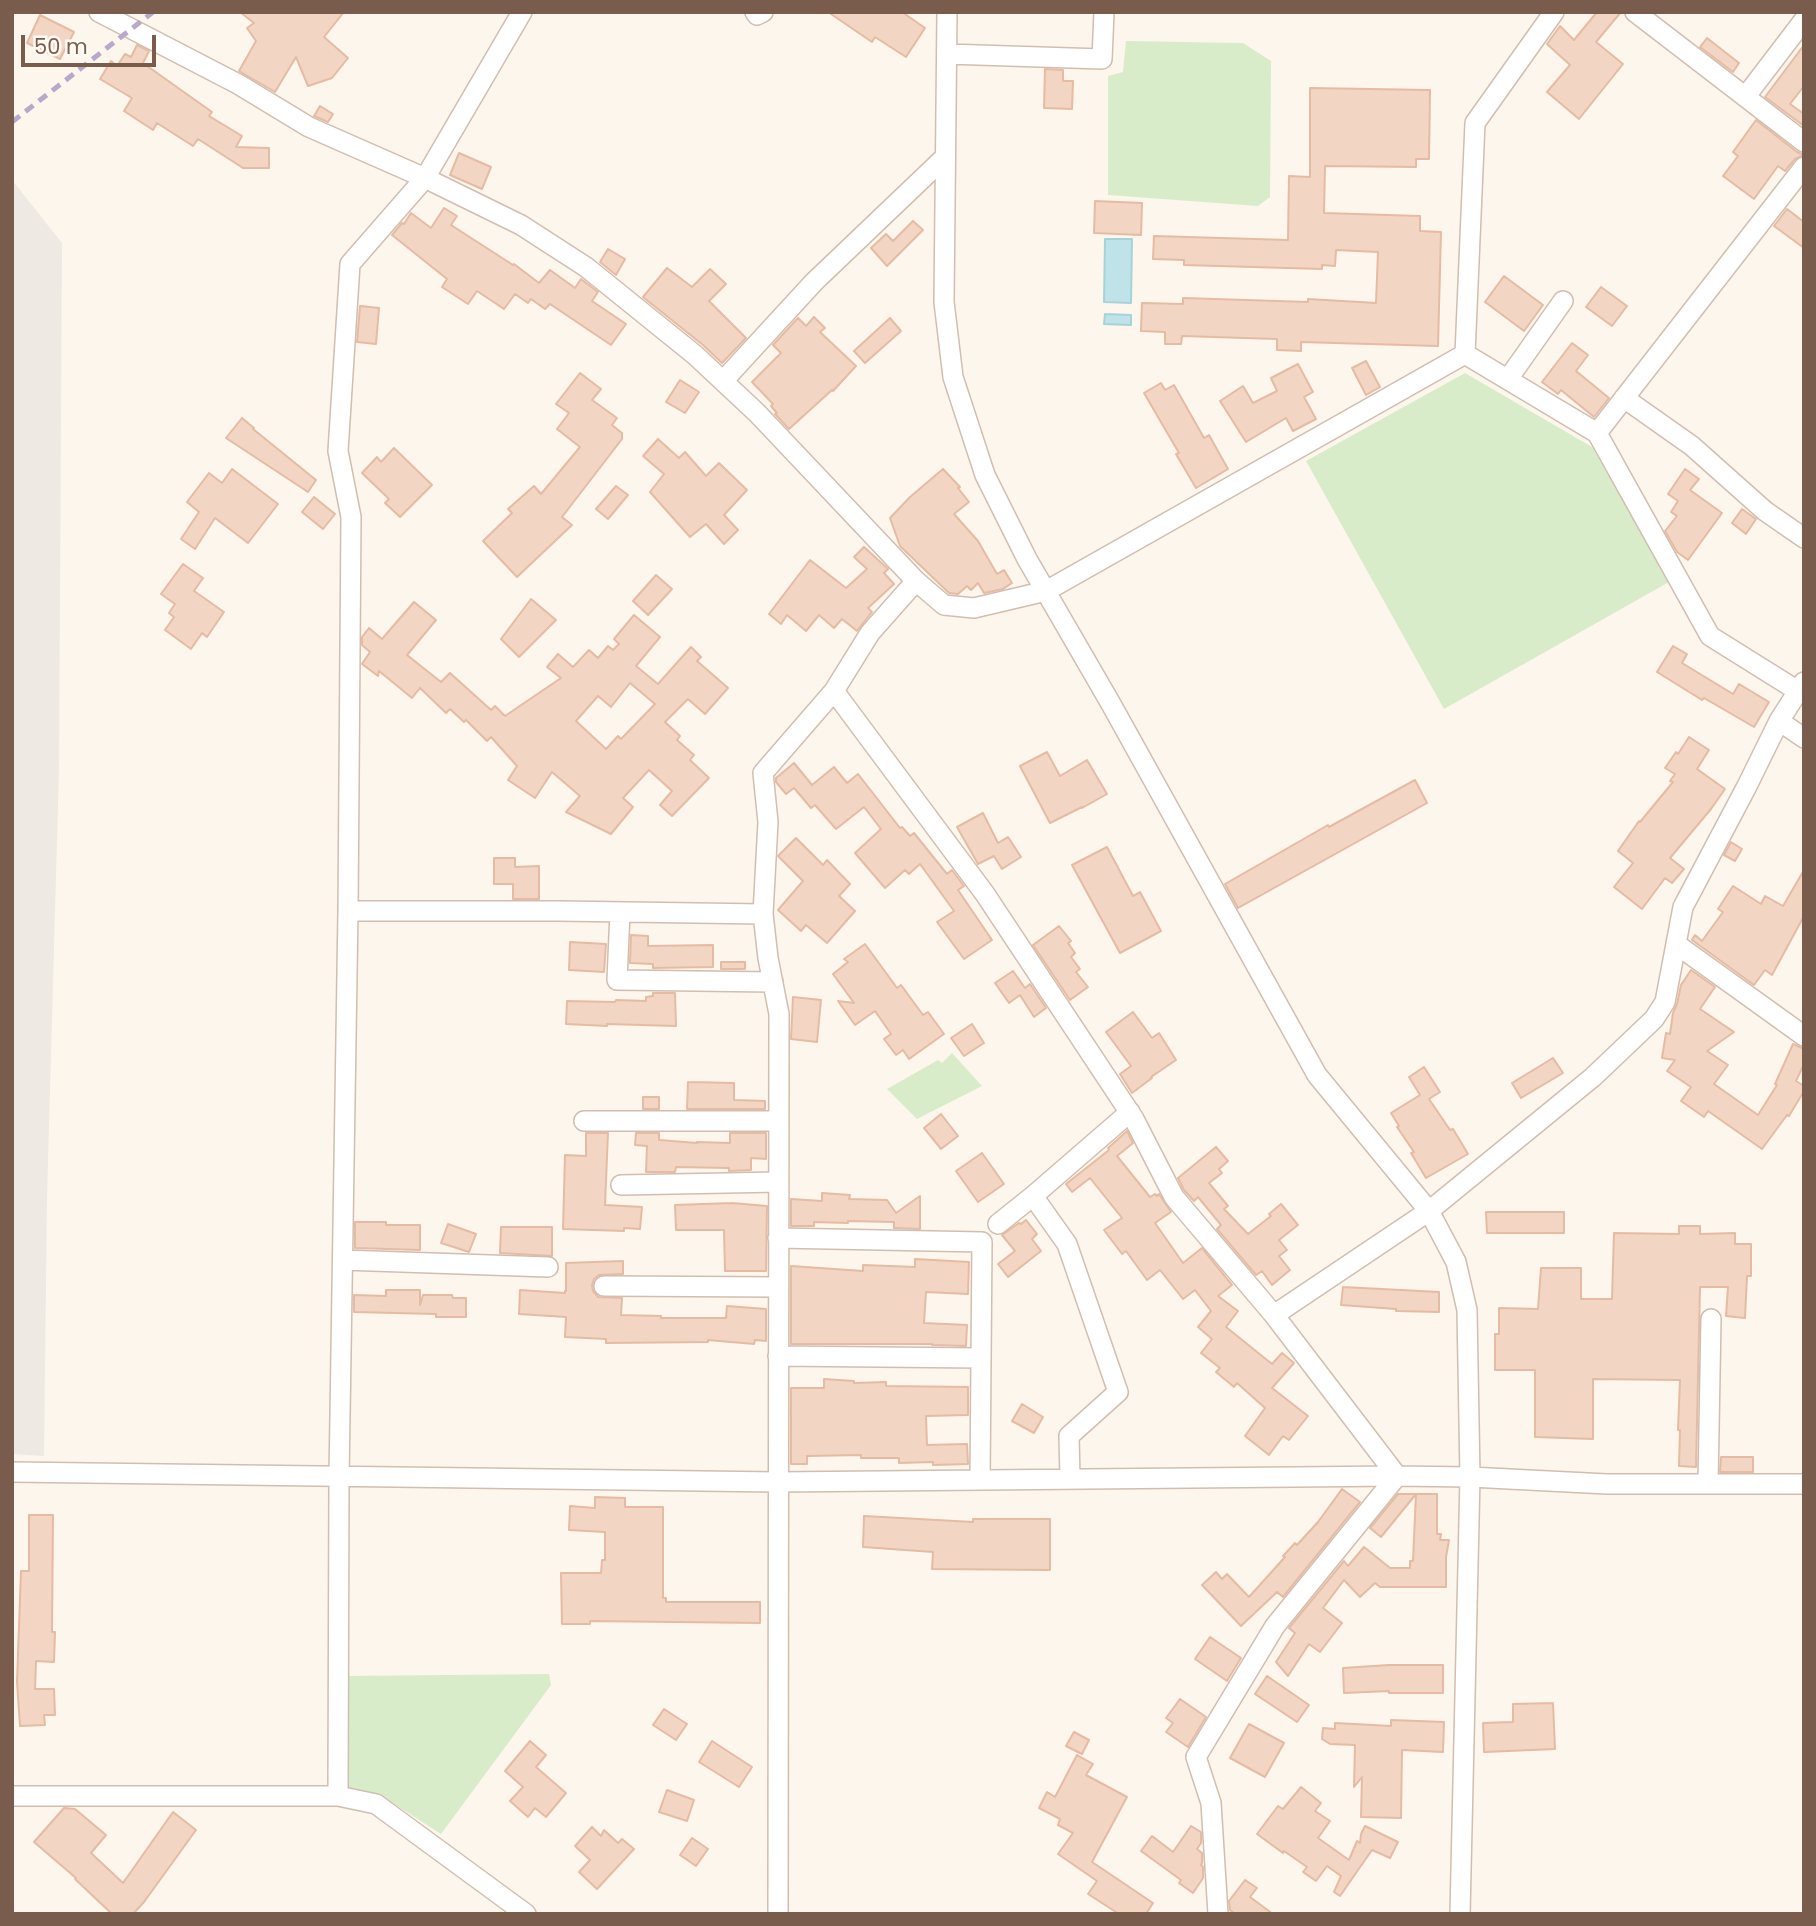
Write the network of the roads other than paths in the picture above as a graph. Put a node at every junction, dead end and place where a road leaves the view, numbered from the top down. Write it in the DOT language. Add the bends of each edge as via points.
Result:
graph roads {
  1 [pos="99,12"];
  2 [pos="522,12"];
  3 [pos="755,12"];
  4 [pos="763,12"];
  5 [pos="947,12"];
  6 [pos="1104,12"];
  7 [pos="1554,12"];
  8 [pos="1635,12"];
  9 [pos="1804,20"];
  10 [pos="947,54"];
  11 [pos="1746,96"];
  12 [pos="1804,142"];
  13 [pos="945,157"];
  14 [pos="1804,167"];
  15 [pos="425,178"];
  16 [pos="1563,301"];
  17 [pos="1465,354"];
  18 [pos="1508,379"];
  19 [pos="723,381"];
  20 [pos="1625,398"];
  21 [pos="1597,433"];
  22 [pos="1804,538"];
  23 [pos="916,581"];
  24 [pos="1046,591"];
  25 [pos="1801,686"];
  26 [pos="834,691"];
  27 [pos="1779,721"];
  28 [pos="1804,738"];
  29 [pos="348,911"];
  30 [pos="620,912"];
  31 [pos="763,914"];
  32 [pos="1676,944"];
  33 [pos="773,982"];
  34 [pos="1804,1036"];
  35 [pos="1130,1112"];
  36 [pos="584,1121"];
  37 [pos="778,1121"];
  38 [pos="778,1182"];
  39 [pos="621,1185"];
  40 [pos="1033,1196"];
  41 [pos="1429,1211"];
  42 [pos="998,1224"];
  43 [pos="778,1238"];
  44 [pos="343,1260"];
  45 [pos="548,1266"];
  46 [pos="604,1286"];
  47 [pos="778,1287"];
  48 [pos="1274,1315"];
  49 [pos="1711,1319"];
  50 [pos="778,1356"];
  51 [pos="981,1359"];
  52 [pos="12,1472"];
  53 [pos="1397,1476"];
  54 [pos="1470,1477"];
  55 [pos="340,1478"];
  56 [pos="1070,1479"];
  57 [pos="980,1480"];
  58 [pos="778,1482"];
  59 [pos="1708,1484"];
  60 [pos="1804,1484"];
  61 [pos="12,1796"];
  62 [pos="338,1796"];
  63 [pos="526,1914"];
  64 [pos="778,1914"];
  65 [pos="1218,1914"];
  66 [pos="1460,1914"];
  1 -- 15 [label="street" via="238,84 309,127"];
  2 -- 15 [label="street"];
  3 -- 4 [label="street"];
  5 -- 10 [label="street"];
  6 -- 10 [label="street" via="1102,59"];
  7 -- 17 [label="street" via="1475,123"];
  8 -- 11 [label="street"];
  9 -- 11 [label="street"];
  10 -- 13 [label="street"];
  11 -- 12 [label="street"];
  13 -- 19 [label="street" via="814,282"];
  13 -- 24 [label="street" via="944,302 953,377 985,475"];
  14 -- 20 [label="street"];
  15 -- 19 [label="street" via="521,225 586,268"];
  15 -- 29 [label="street" via="350,264 338,451 351,517"];
  16 -- 18 [label="street"];
  17 -- 18 [label="street"];
  17 -- 24 [label="street"];
  18 -- 21 [label="street"];
  19 -- 23 [label="street"];
  20 -- 21 [label="street"];
  20 -- 22 [label="street"];
  21 -- 25 [label="street" via="1710,636"];
  23 -- 24 [label="street" via="944,605 974,608"];
  23 -- 26 [label="street" via="870,634"];
  24 -- 41 [label="street" via="1317,1075"];
  25 -- 27 [label="street"];
  26 -- 31 [label="street" via="762,773 768,822"];
  26 -- 35 [label="street" via="985,894"];
  27 -- 28 [label="street"];
  27 -- 32 [label="street" via="1683,907"];
  29 -- 30 [label="street"];
  29 -- 44 [label="street"];
  30 -- 31 [label="street"];
  30 -- 33 [label="street" via="617,980"];
  31 -- 33 [label="street"];
  32 -- 34 [label="street"];
  32 -- 41 [label="street" via="1665,1002 1654,1019 1593,1077"];
  33 -- 37 [label="street" via="779,1014"];
  35 -- 40 [label="street"];
  35 -- 48 [label="street" via="1174,1197"];
  36 -- 37 [label="street"];
  37 -- 38 [label="street"];
  38 -- 39 [label="street"];
  38 -- 43 [label="street"];
  40 -- 42 [label="street"];
  40 -- 56 [label="street" via="1068,1244 1118,1392 1069,1436"];
  41 -- 48 [label="street"];
  41 -- 54 [label="street" via="1456,1262 1467,1310"];
  43 -- 47 [label="street"];
  43 -- 51 [label="street" via="982,1242"];
  44 -- 45 [label="street"];
  44 -- 55 [label="street"];
  46 -- 47 [label="street"];
  47 -- 50 [label="street"];
  48 -- 53 [label="street"];
  49 -- 59 [label="street"];
  50 -- 51 [label="street"];
  50 -- 58 [label="street"];
  51 -- 57 [label="street"];
  52 -- 55 [label="street"];
  53 -- 54 [label="street"];
  53 -- 56 [label="street"];
  53 -- 65 [label="street" via="1275,1626 1196,1758 1210,1804"];
  54 -- 59 [label="street"];
  54 -- 66 [label="street"];
  55 -- 58 [label="street"];
  55 -- 62 [label="street"];
  56 -- 57 [label="street"];
  57 -- 58 [label="street"];
  58 -- 64 [label="street"];
  59 -- 60 [label="street"];
  61 -- 62 [label="street"];
  62 -- 63 [label="street" via="376,1804"];
}
